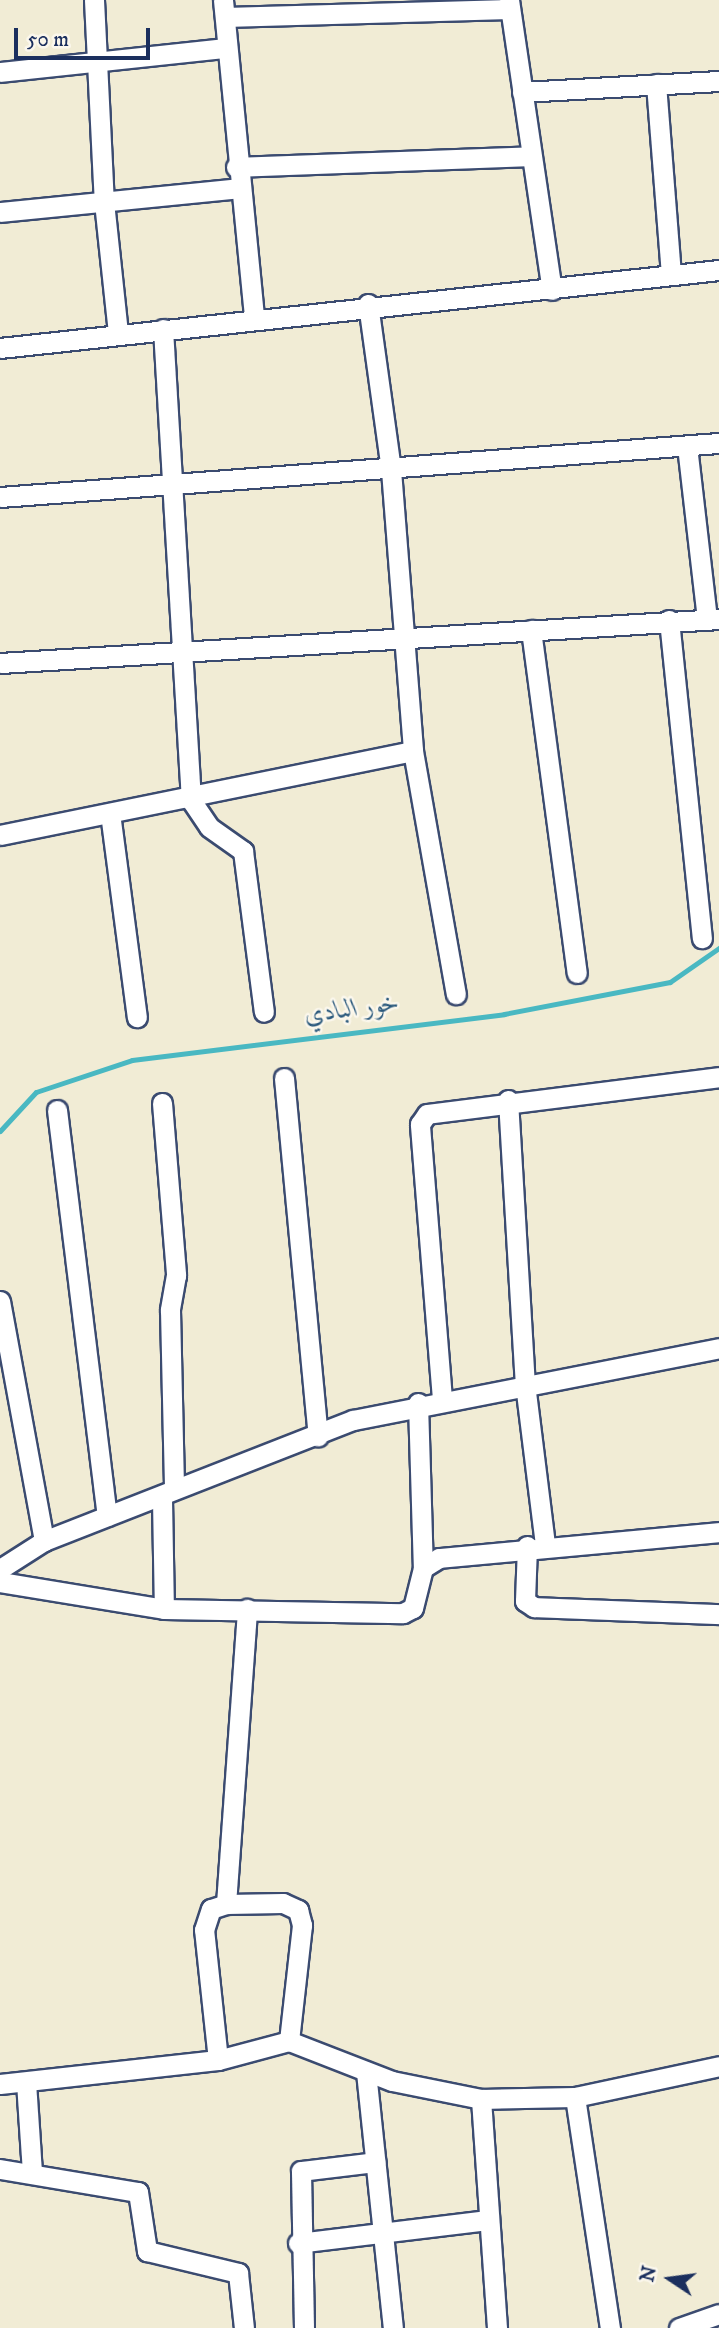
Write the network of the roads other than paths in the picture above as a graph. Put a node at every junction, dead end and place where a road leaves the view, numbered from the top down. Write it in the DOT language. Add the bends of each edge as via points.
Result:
graph roads {
  1 [pos="94,0"];
  2 [pos="509,5"];
  3 [pos="224,9"];
  4 [pos="226,48"];
  5 [pos="98,63"];
  6 [pos="0,72"];
  7 [pos="719,82"];
  8 [pos="656,84"];
  9 [pos="522,92"];
  10 [pos="530,156"];
  11 [pos="236,167"];
  12 [pos="239,188"];
  13 [pos="104,202"];
  14 [pos="0,212"];
  15 [pos="719,270"];
  16 [pos="671,274"];
  17 [pos="552,290"];
  18 [pos="368,304"];
  19 [pos="254,316"];
  20 [pos="163,329"];
  21 [pos="118,334"];
  22 [pos="0,348"];
  23 [pos="719,443"];
  24 [pos="687,446"];
  25 [pos="391,470"];
  26 [pos="170,484"];
  27 [pos="0,497"];
  28 [pos="713,618"];
  29 [pos="669,620"];
  30 [pos="531,630"];
  31 [pos="402,637"];
  32 [pos="177,651"];
  33 [pos="0,663"];
  34 [pos="413,751"];
  35 [pos="191,800"];
  36 [pos="110,813"];
  37 [pos="0,835"];
  38 [pos="702,938"];
  39 [pos="577,972"];
  40 [pos="456,994"];
  41 [pos="264,1012"];
  42 [pos="137,1017"];
  43 [pos="719,1077"];
  44 [pos="284,1078"];
  45 [pos="508,1100"];
  46 [pos="162,1104"];
  47 [pos="57,1110"];
  48 [pos="0,1301"];
  49 [pos="719,1348"];
  50 [pos="525,1384"];
  51 [pos="442,1399"];
  52 [pos="418,1403"];
  53 [pos="318,1436"];
  54 [pos="168,1494"];
  55 [pos="107,1516"];
  56 [pos="719,1532"];
  57 [pos="44,1541"];
  58 [pos="536,1546"];
  59 [pos="423,1568"];
  60 [pos="0,1569"];
  61 [pos="0,1582"];
  62 [pos="164,1609"];
  63 [pos="247,1609"];
  64 [pos="719,1614"];
  65 [pos="226,1903"];
  66 [pos="289,2041"];
  67 [pos="218,2060"];
  68 [pos="719,2066"];
  69 [pos="366,2072"];
  70 [pos="26,2082"];
  71 [pos="0,2084"];
  72 [pos="575,2098"];
  73 [pos="481,2099"];
  74 [pos="375,2162"];
  75 [pos="0,2169"];
  76 [pos="32,2173"];
  77 [pos="489,2220"];
  78 [pos="385,2237"];
  79 [pos="298,2243"];
  80 [pos="719,2314"];
  81 [pos="244,2328"];
  82 [pos="304,2328"];
  83 [pos="393,2328"];
  84 [pos="497,2328"];
  85 [pos="610,2328"];
  86 [pos="679,2328"];
  1 -- 5 [label="street"];
  2 -- 3 [label="street"];
  2 -- 9 [label="street"];
  3 -- 4 [label="street"];
  4 -- 5 [label="street"];
  4 -- 11 [label="street"];
  5 -- 6 [label="street"];
  5 -- 13 [label="street"];
  7 -- 8 [label="street"];
  8 -- 9 [label="street"];
  8 -- 16 [label="street"];
  9 -- 10 [label="street"];
  10 -- 11 [label="street"];
  10 -- 17 [label="street"];
  11 -- 12 [label="street"];
  12 -- 13 [label="street"];
  12 -- 19 [label="street"];
  13 -- 14 [label="street"];
  13 -- 21 [label="street"];
  15 -- 16 [label="street"];
  16 -- 17 [label="street" via="598,278"];
  17 -- 18 [label="street"];
  18 -- 19 [label="street"];
  18 -- 25 [label="street"];
  19 -- 20 [label="street"];
  20 -- 21 [label="street"];
  20 -- 26 [label="street"];
  21 -- 22 [label="street"];
  23 -- 24 [label="street"];
  24 -- 25 [label="street"];
  24 -- 28 [label="street"];
  25 -- 26 [label="street"];
  25 -- 31 [label="street"];
  26 -- 27 [label="street"];
  26 -- 32 [label="street"];
  28 -- 29 [label="street"];
  29 -- 30 [label="street"];
  29 -- 38 [label="street"];
  30 -- 31 [label="street"];
  30 -- 39 [label="street"];
  31 -- 32 [label="street"];
  31 -- 34 [label="street"];
  32 -- 33 [label="street"];
  32 -- 35 [label="street"];
  34 -- 35 [label="street"];
  34 -- 40 [label="street"];
  35 -- 36 [label="street"];
  35 -- 41 [label="street" via="209,827 243,850"];
  36 -- 37 [label="street"];
  36 -- 42 [label="street"];
  43 -- 45 [label="street"];
  44 -- 53 [label="street"];
  45 -- 50 [label="street"];
  45 -- 51 [label="street" via="427,1114 421,1124"];
  46 -- 54 [label="street" via="176,1275 170,1310"];
  47 -- 55 [label="street"];
  48 -- 57 [label="street"];
  49 -- 50 [label="street"];
  50 -- 51 [label="street"];
  50 -- 58 [label="street"];
  51 -- 52 [label="street"];
  52 -- 53 [label="street"];
  52 -- 59 [label="street"];
  53 -- 54 [label="street"];
  54 -- 55 [label="street"];
  54 -- 62 [label="street"];
  55 -- 57 [label="street"];
  56 -- 58 [label="street"];
  57 -- 60 [label="street"];
  58 -- 59 [label="street" via="439,1558"];
  58 -- 64 [label="street" via="525,1601 534,1607"];
  59 -- 63 [label="street" via="413,1608 403,1613"];
  61 -- 62 [label="street"];
  62 -- 63 [label="street"];
  63 -- 65 [label="street"];
  65 -- 66 [label="street" via="283,1903 298,1910 302,1925"];
  65 -- 67 [label="street" via="211,1909 205,1930"];
  66 -- 67 [label="street"];
  66 -- 69 [label="street"];
  67 -- 70 [label="street"];
  68 -- 72 [label="street"];
  69 -- 73 [label="street"];
  69 -- 74 [label="street"];
  70 -- 71 [label="street"];
  70 -- 76 [label="street"];
  72 -- 73 [label="street"];
  72 -- 85 [label="street"];
  73 -- 77 [label="street"];
  74 -- 78 [label="street"];
  74 -- 79 [label="street" via="301,2171"];
  75 -- 76 [label="street"];
  76 -- 81 [label="street" via="138,2192 147,2251 238,2273"];
  77 -- 78 [label="street"];
  77 -- 84 [label="street"];
  78 -- 79 [label="street"];
  78 -- 83 [label="street"];
  79 -- 82 [label="street"];
  80 -- 86 [label="street"];
}
